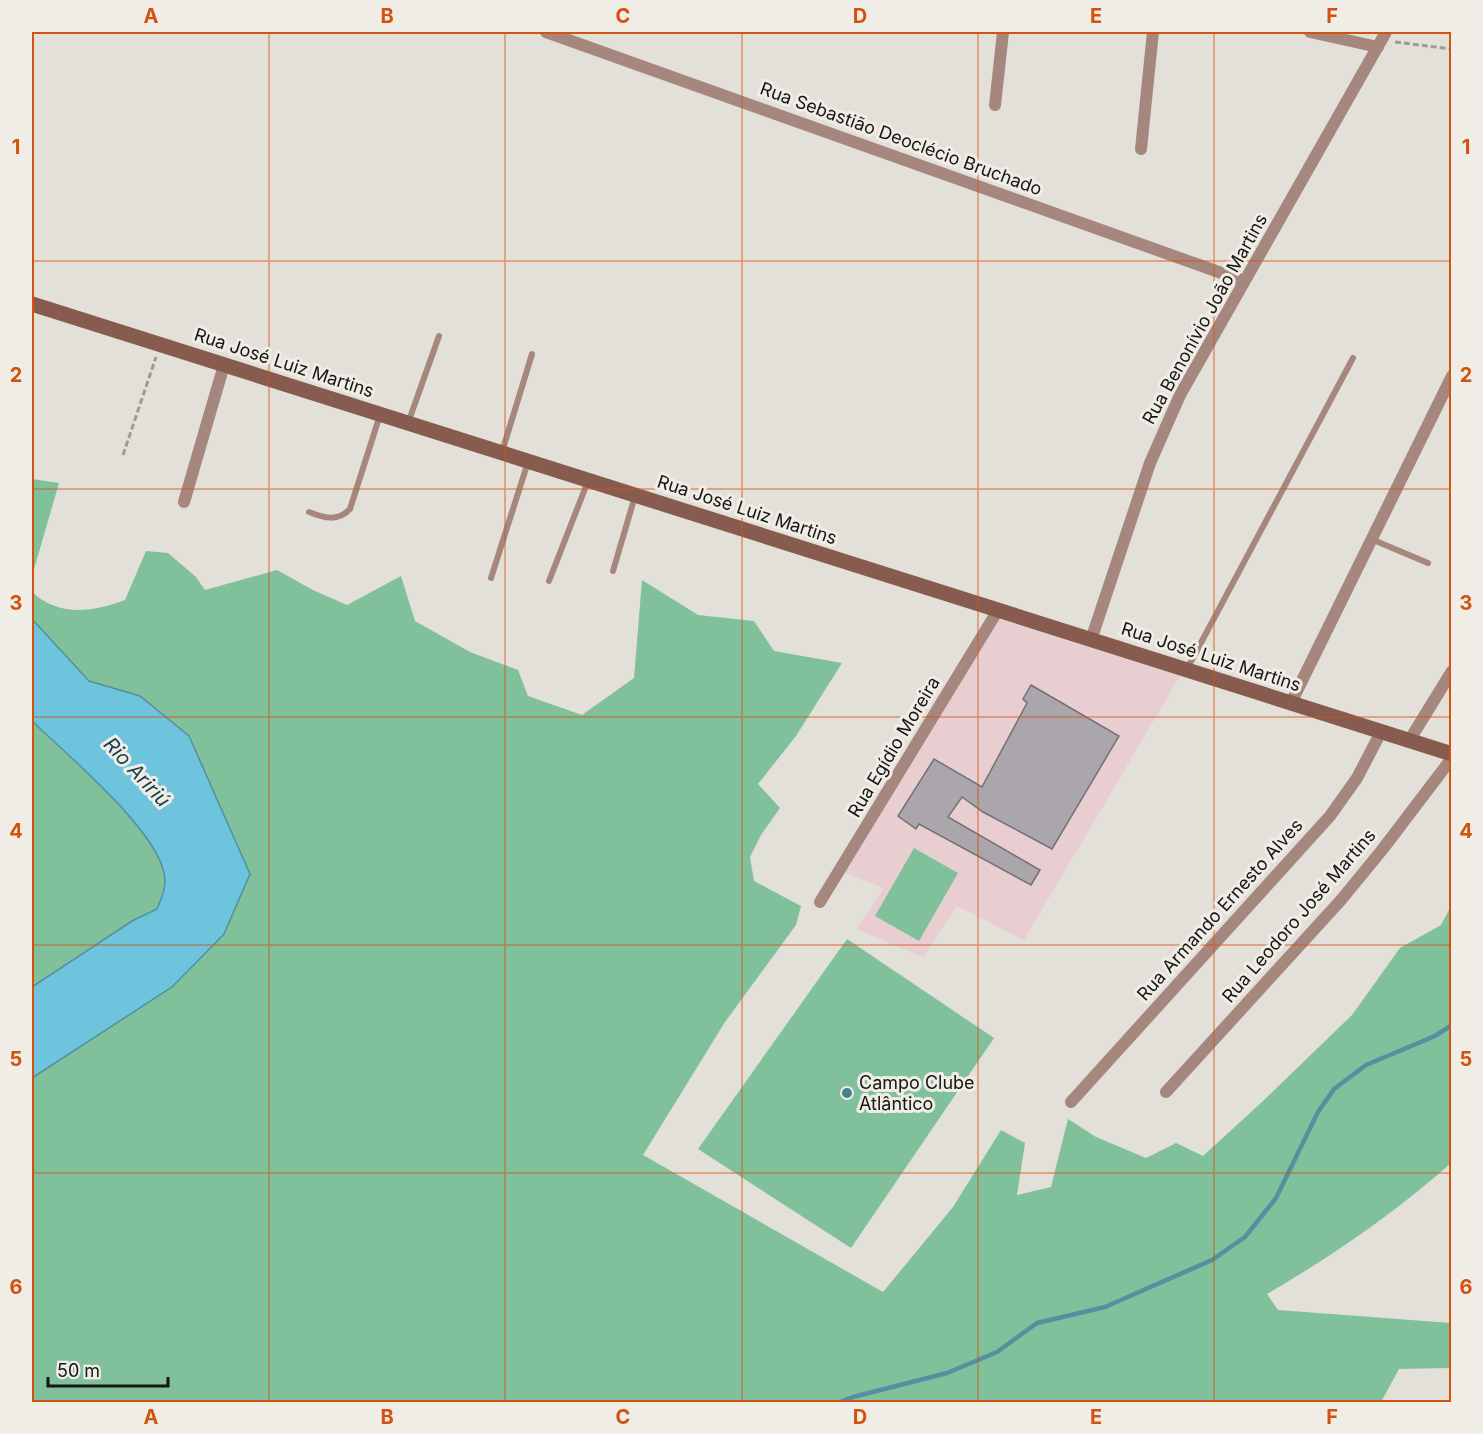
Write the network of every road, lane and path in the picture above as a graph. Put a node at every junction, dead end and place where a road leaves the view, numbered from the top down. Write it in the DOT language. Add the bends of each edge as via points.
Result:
graph roads {
  1 [pos="546,32"];
  2 [pos="1003,32"];
  3 [pos="1154,32"];
  4 [pos="1310,32"];
  5 [pos="1382,40"];
  6 [pos="1452,48"];
  7 [pos="995,105"];
  8 [pos="1141,149"];
  9 [pos="1244,281"];
  10 [pos="32,304"];
  11 [pos="439,336"];
  12 [pos="160,344"];
  13 [pos="532,354"];
  14 [pos="1353,358"];
  15 [pos="224,365"];
  16 [pos="1452,376"];
  17 [pos="380,414"];
  18 [pos="408,423"];
  19 [pos="502,453"];
  20 [pos="123,456"];
  21 [pos="528,461"];
  22 [pos="588,480"];
  23 [pos="636,495"];
  24 [pos="184,502"];
  25 [pos="309,512"];
  26 [pos="1371,539"];
  27 [pos="1428,563"];
  28 [pos="613,572"];
  29 [pos="491,578"];
  30 [pos="549,581"];
  31 [pos="998,610"];
  32 [pos="1091,640"];
  33 [pos="1186,670"];
  34 [pos="1452,671"];
  35 [pos="1291,703"];
  36 [pos="1381,732"];
  37 [pos="1408,741"];
  38 [pos="1452,756"];
  39 [pos="820,902"];
  40 [pos="1166,1092"];
  41 [pos="1071,1102"];
  1 -- 9 [label="street, Rua Sebastião Deoclécio Bruchado"];
  2 -- 7 [label="street"];
  3 -- 8 [label="street"];
  4 -- 5 [label="street"];
  5 -- 6 [label="path"];
  5 -- 9 [label="street, Rua Benonívio João Martins"];
  9 -- 32 [label="street, Rua Benonívio João Martins" via="1164,429"];
  10 -- 12 [label="main road, Rua José Luiz Martins"];
  11 -- 18 [label="lane"];
  12 -- 15 [label="main road, Rua José Luiz Martins"];
  12 -- 20 [label="path"];
  13 -- 19 [label="lane"];
  14 -- 33 [label="lane"];
  15 -- 17 [label="main road, Rua José Luiz Martins"];
  15 -- 24 [label="street"];
  16 -- 26 [label="street"];
  17 -- 18 [label="main road, Rua José Luiz Martins"];
  17 -- 25 [label="lane" via="350,509 331,519"];
  18 -- 19 [label="main road, Rua José Luiz Martins"];
  19 -- 21 [label="main road, Rua José Luiz Martins"];
  21 -- 22 [label="main road, Rua José Luiz Martins"];
  21 -- 29 [label="lane"];
  22 -- 23 [label="main road, Rua José Luiz Martins"];
  22 -- 30 [label="lane"];
  23 -- 28 [label="lane"];
  23 -- 31 [label="main road, Rua José Luiz Martins"];
  26 -- 27 [label="lane"];
  26 -- 35 [label="street"];
  31 -- 32 [label="main road, Rua José Luiz Martins"];
  31 -- 39 [label="street, Rua Egídio Moreira"];
  32 -- 33 [label="main road, Rua José Luiz Martins"];
  33 -- 35 [label="main road, Rua José Luiz Martins"];
  34 -- 37 [label="street"];
  35 -- 36 [label="main road, Rua José Luiz Martins"];
  36 -- 37 [label="main road, Rua José Luiz Martins"];
  36 -- 41 [label="street, Rua Armando Ernesto Alves" via="1357,778 1330,816"];
  37 -- 38 [label="main road, Rua José Luiz Martins"];
  38 -- 40 [label="street, Rua Leodoro José Martins" via="1341,900"];
}
